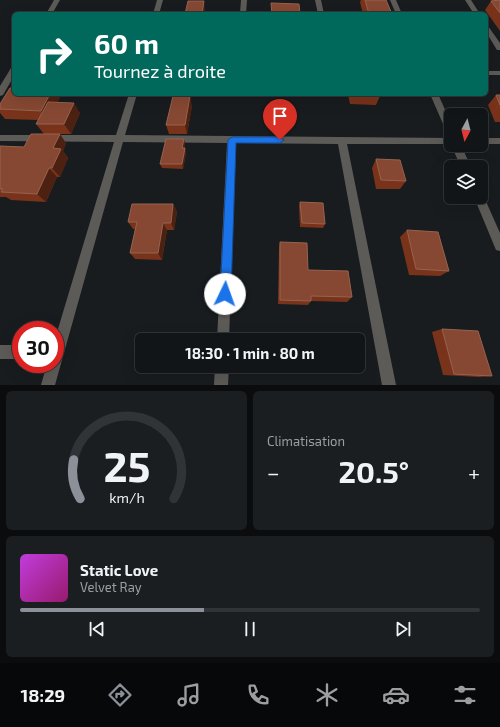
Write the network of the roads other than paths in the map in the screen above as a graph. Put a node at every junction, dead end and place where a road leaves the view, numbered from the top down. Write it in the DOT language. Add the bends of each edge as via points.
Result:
graph roads {
  1 [pos="57,0"];
  2 [pos="160,0"];
  3 [pos="244,0"];
  4 [pos="318,0"];
  5 [pos="393,0"];
  6 [pos="468,0"];
  7 [pos="50,12"];
  8 [pos="157,12"];
  9 [pos="243,12"];
  10 [pos="321,12"];
  11 [pos="398,12"];
  12 [pos="476,12"];
  13 [pos="488,30"];
  14 [pos="500,48"];
  15 [pos="12,73"];
  16 [pos="488,73"];
  17 [pos="500,73"];
  18 [pos="0,93"];
  19 [pos="132,96"];
  20 [pos="435,96"];
  21 [pos="444,117"];
  22 [pos="0,138"];
  23 [pos="120,139"];
  24 [pos="232,140"];
  25 [pos="342,140"];
  26 [pos="444,141"];
  27 [pos="488,141"];
  28 [pos="500,141"];
  29 [pos="482,204"];
  30 [pos="500,246"];
  31 [pos="64,327"];
  32 [pos="223,333"];
  33 [pos="0,352"];
  34 [pos="12,352"];
  35 [pos="51,373"];
  36 [pos="222,373"];
  37 [pos="48,385"];
  38 [pos="221,385"];
  39 [pos="389,385"];
  1 -- 7 [label="street"];
  2 -- 8 [label="street"];
  3 -- 9 [label="street"];
  4 -- 10 [label="street"];
  5 -- 11 [label="street"];
  6 -- 12 [label="street"];
  13 -- 14 [label="street"];
  15 -- 18 [label="street"];
  16 -- 17 [label="street"];
  19 -- 23 [label="street"];
  20 -- 21 [label="street"];
  22 -- 23 [label="street"];
  23 -- 24 [label="street"];
  23 -- 31 [label="street"];
  24 -- 25 [label="street"];
  24 -- 32 [label="street"];
  25 -- 26 [label="street"];
  25 -- 39 [label="street"];
  27 -- 28 [label="street"];
  29 -- 30 [label="street"];
  33 -- 34 [label="street"];
  35 -- 37 [label="street"];
  36 -- 38 [label="street"];
}
